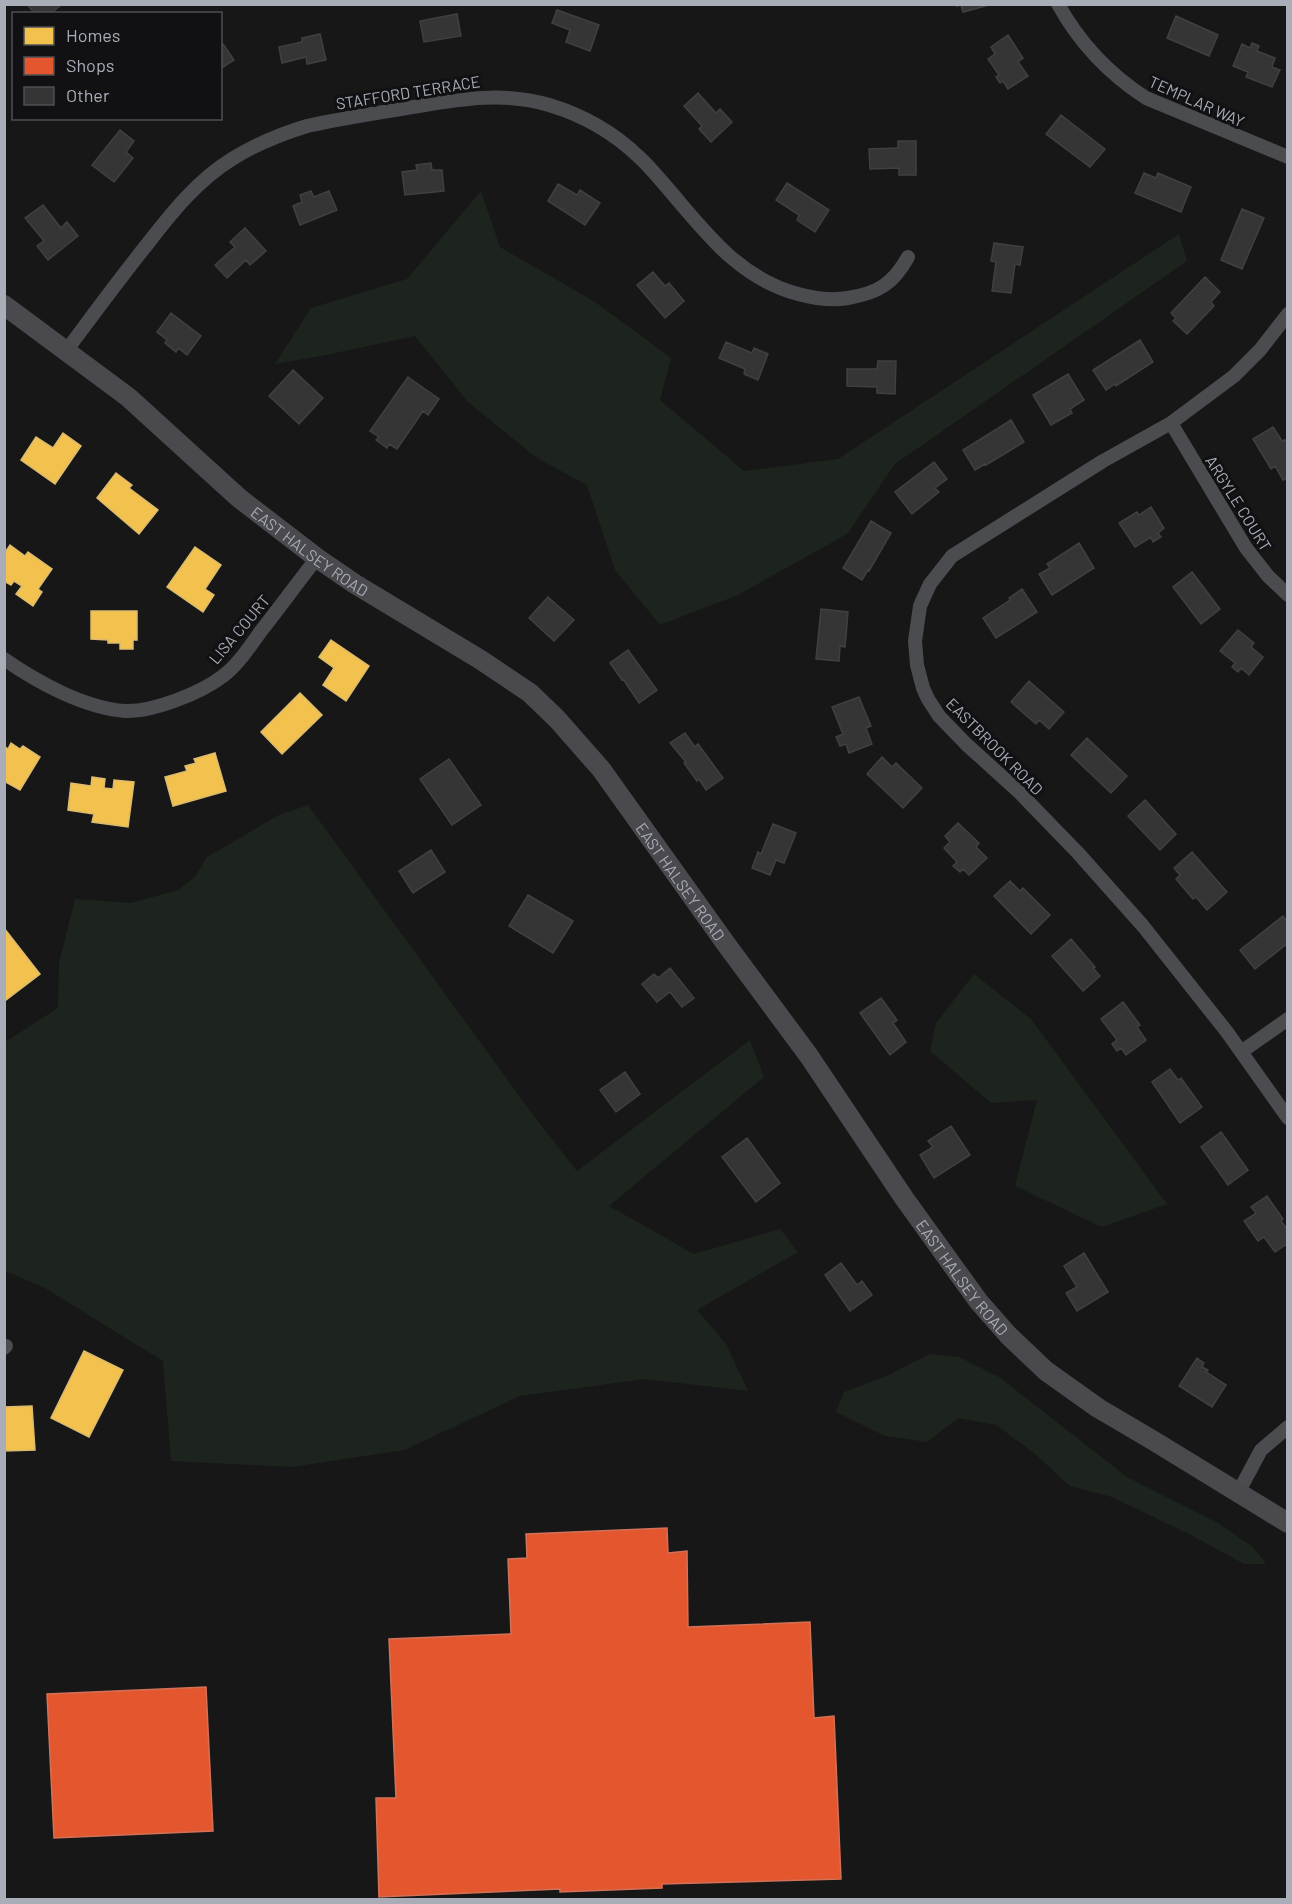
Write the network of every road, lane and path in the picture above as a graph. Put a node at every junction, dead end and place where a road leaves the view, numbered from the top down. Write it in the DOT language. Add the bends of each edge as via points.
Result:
graph roads {
  1 [pos="1058,4"];
  2 [pos="1287,158"];
  3 [pos="908,257"];
  4 [pos="4,305"];
  5 [pos="1287,314"];
  6 [pos="66,351"];
  7 [pos="1171,423"];
  8 [pos="316,558"];
  9 [pos="1287,595"];
  10 [pos="4,659"];
  11 [pos="1287,1019"];
  12 [pos="1241,1052"];
  13 [pos="1287,1118"];
  14 [pos="1287,1427"];
  15 [pos="1238,1493"];
  16 [pos="1287,1523"];
  1 -- 2 [label="street, TEMPLAR WAY" via="1091,53 1126,85 1146,98"];
  3 -- 6 [label="street, STAFFORD TERRACE" via="888,284 866,295 831,299 784,290 742,267 724,252 642,158 598,126 548,104 490,96 466,98 307,126 258,144 231,159 177,207"];
  4 -- 6 [label="street, EAST HALSEY ROAD"];
  5 -- 7 [label="street, EASTBROOK ROAD" via="1234,376"];
  6 -- 8 [label="street, EAST HALSEY ROAD" via="128,397 239,498"];
  7 -- 9 [label="street, ARGYLE COURT" via="1246,548"];
  7 -- 12 [label="street, EASTBROOK ROAD" via="952,556 930,584 920,606 915,641 917,665 925,694 939,716 1078,853 1143,926"];
  8 -- 10 [label="street, LISA COURT" via="224,676 193,695 126,711 87,704"];
  8 -- 15 [label="street, EAST HALSEY ROAD" via="481,660 530,693 557,719 601,769 809,1056 979,1302 1046,1371 1098,1408"];
  11 -- 12 [label="street"];
  12 -- 13 [label="street, EASTBROOK ROAD"];
  14 -- 15 [label="street" via="1261,1450"];
  15 -- 16 [label="street, EAST HALSEY ROAD"];
}
